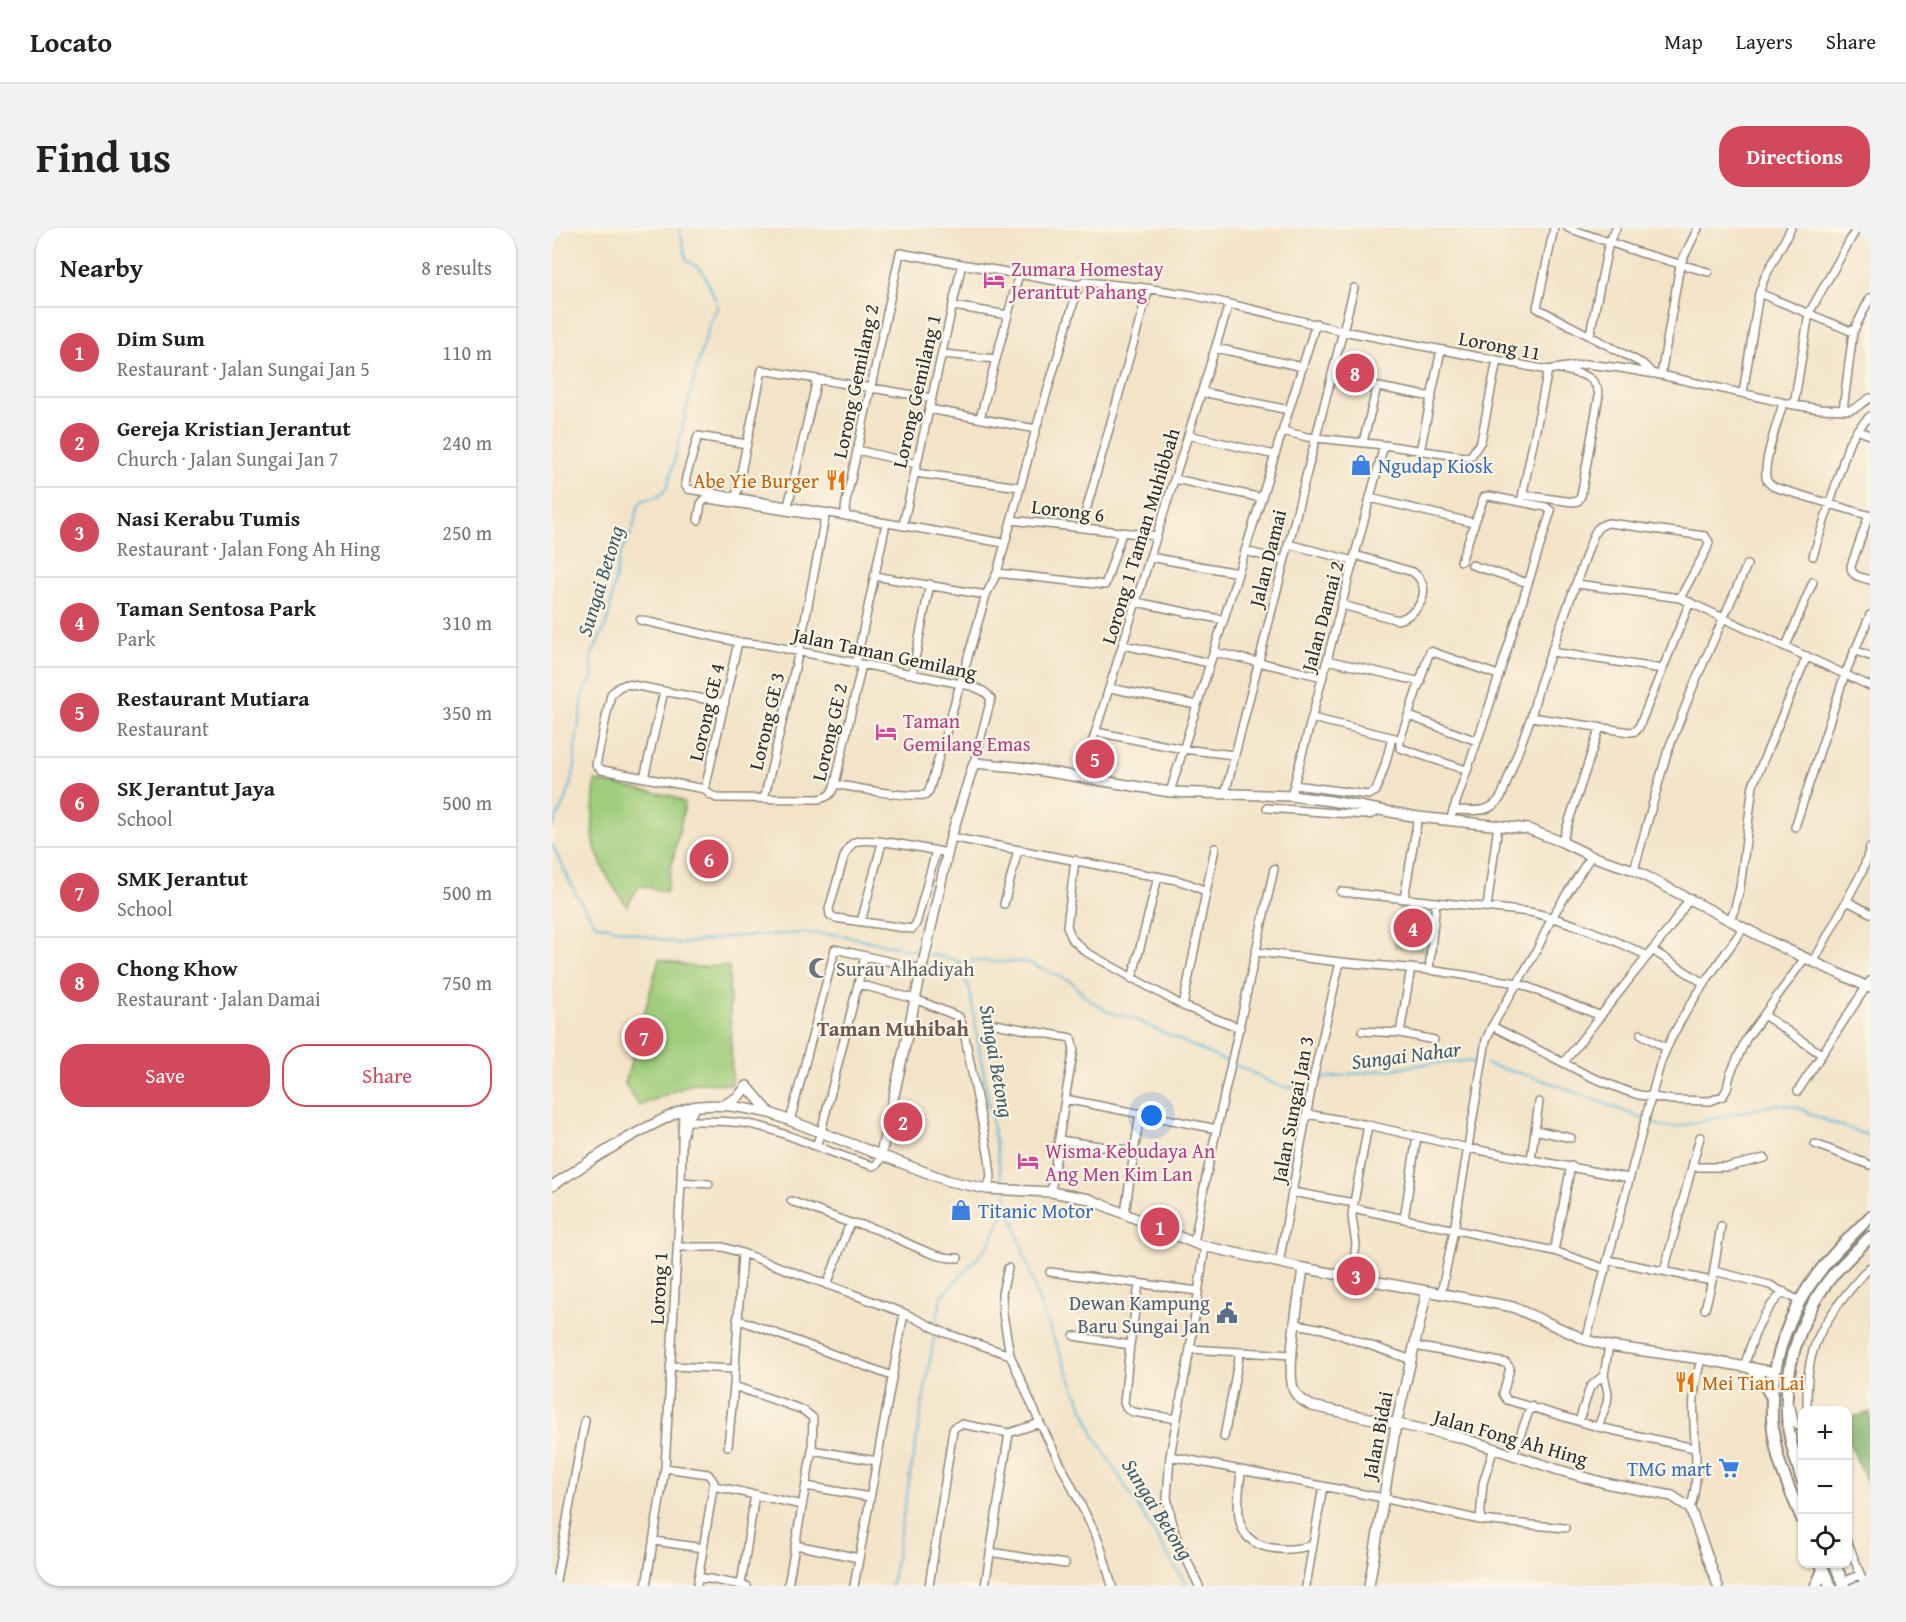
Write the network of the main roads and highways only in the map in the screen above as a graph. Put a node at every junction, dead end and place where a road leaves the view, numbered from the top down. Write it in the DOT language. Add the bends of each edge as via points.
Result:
graph roads {
  1 [pos="1869,985"];
  2 [pos="723,1105"];
  3 [pos="695,1107"];
  4 [pos="770,1113"];
  5 [pos="667,1117"];
  6 [pos="881,1154"];
  7 [pos="552,1186"];
  8 [pos="1870,1217"];
  9 [pos="1869,1238"];
  10 [pos="1303,1268"];
  11 [pos="1427,1292"];
  12 [pos="1802,1330"];
  13 [pos="1747,1367"];
  14 [pos="1774,1372"];
  15 [pos="1771,1396"];
  16 [pos="1396,1425"];
  17 [pos="1798,1467"];
  18 [pos="1801,1514"];
  19 [pos="1822,1568"];
  20 [pos="1823,1568"];
  21 [pos="1835,1568"];
  22 [pos="1837,1585"];
  23 [pos="1369,1586"];
  24 [pos="1718,1586"];
  25 [pos="1816,1586"];
  1 -- 6 [label="main road" via="1810,960 1634,870 1528,829 1418,817 1291,796 1170,792 974,763 951,837"];
  2 -- 3 [label="main road"];
  2 -- 4 [label="main road"];
  2 -- 4 [label="main road" via="738,1097 747,1086"];
  3 -- 5 [label="main road"];
  3 -- 5 [label="main road" via="683,1136"];
  4 -- 6 [label="main road"];
  5 -- 7 [label="main road"];
  6 -- 10 [label="main road" via="949,1181 1089,1199 1194,1243"];
  8 -- 14 [label="main road" via="1823,1266 1799,1300"];
  9 -- 12 [label="main road" via="1832,1277"];
  10 -- 11 [label="main road"];
  10 -- 16 [label="main road, Jalan Fong Ah Hing" via="1292,1355 1294,1390 1312,1406"];
  11 -- 13 [label="main road" via="1513,1307 1586,1340 1609,1346"];
  11 -- 16 [label="main road, Jalan Bidai"];
  12 -- 14 [label="main road" via="1793,1338 1785,1368"];
  12 -- 17 [label="main road" via="1788,1396 1788,1430"];
  13 -- 14 [label="main road"];
  13 -- 15 [label="main road"];
  14 -- 15 [label="main road"];
  15 -- 18 [label="main road" via="1778,1457"];
  16 -- 23 [label="main road, Jalan Bidai"];
  16 -- 24 [label="main road, Jalan Fong Ah Hing" via="1459,1437 1605,1483 1672,1496 1690,1508"];
  19 -- 25 [label="main road"];
  20 -- 22 [label="main road"];
  21 -- 22 [label="main road"];
}
